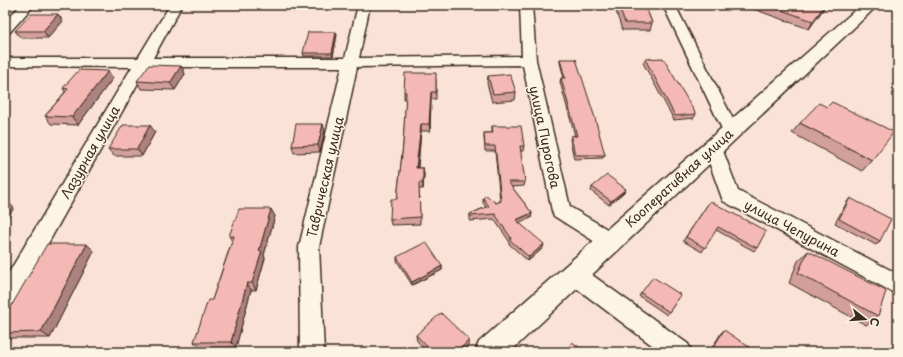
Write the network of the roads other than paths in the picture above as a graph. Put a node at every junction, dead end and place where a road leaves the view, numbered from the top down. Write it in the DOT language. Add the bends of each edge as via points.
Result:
graph roads {
  1 [pos="28,5"];
  2 [pos="176,5"];
  3 [pos="364,5"];
  4 [pos="526,5"];
  5 [pos="669,5"];
  6 [pos="870,5"];
  7 [pos="5,29"];
  8 [pos="529,60"];
  9 [pos="5,62"];
  10 [pos="142,62"];
  11 [pos="351,63"];
  12 [pos="732,131"];
  13 [pos="712,148"];
  14 [pos="610,241"];
  15 [pos="574,274"];
  16 [pos="898,285"];
  17 [pos="5,299"];
  18 [pos="312,352"];
  19 [pos="489,352"];
  20 [pos="680,352"];
  1 -- 7 [label="street"];
  2 -- 10 [label="street, Лазурная улица"];
  3 -- 11 [label="street, Таврическая улица"];
  4 -- 8 [label="street, улица Пирогова"];
  5 -- 12 [label="street"];
  6 -- 12 [label="street, Кооперативная улица"];
  8 -- 11 [label="street"];
  8 -- 14 [label="street, улица Пирогова" via="561,211"];
  9 -- 10 [label="street"];
  10 -- 11 [label="street"];
  10 -- 17 [label="street, Лазурная улица"];
  11 -- 18 [label="street, Таврическая улица" via="309,247"];
  12 -- 13 [label="street, Кооперативная улица"];
  13 -- 14 [label="street, Кооперативная улица"];
  13 -- 16 [label="street, улица Чепурина" via="730,196"];
  14 -- 15 [label="street, Кооперативная улица"];
  15 -- 19 [label="street, Кооперативная улица"];
  15 -- 20 [label="street"];
}
